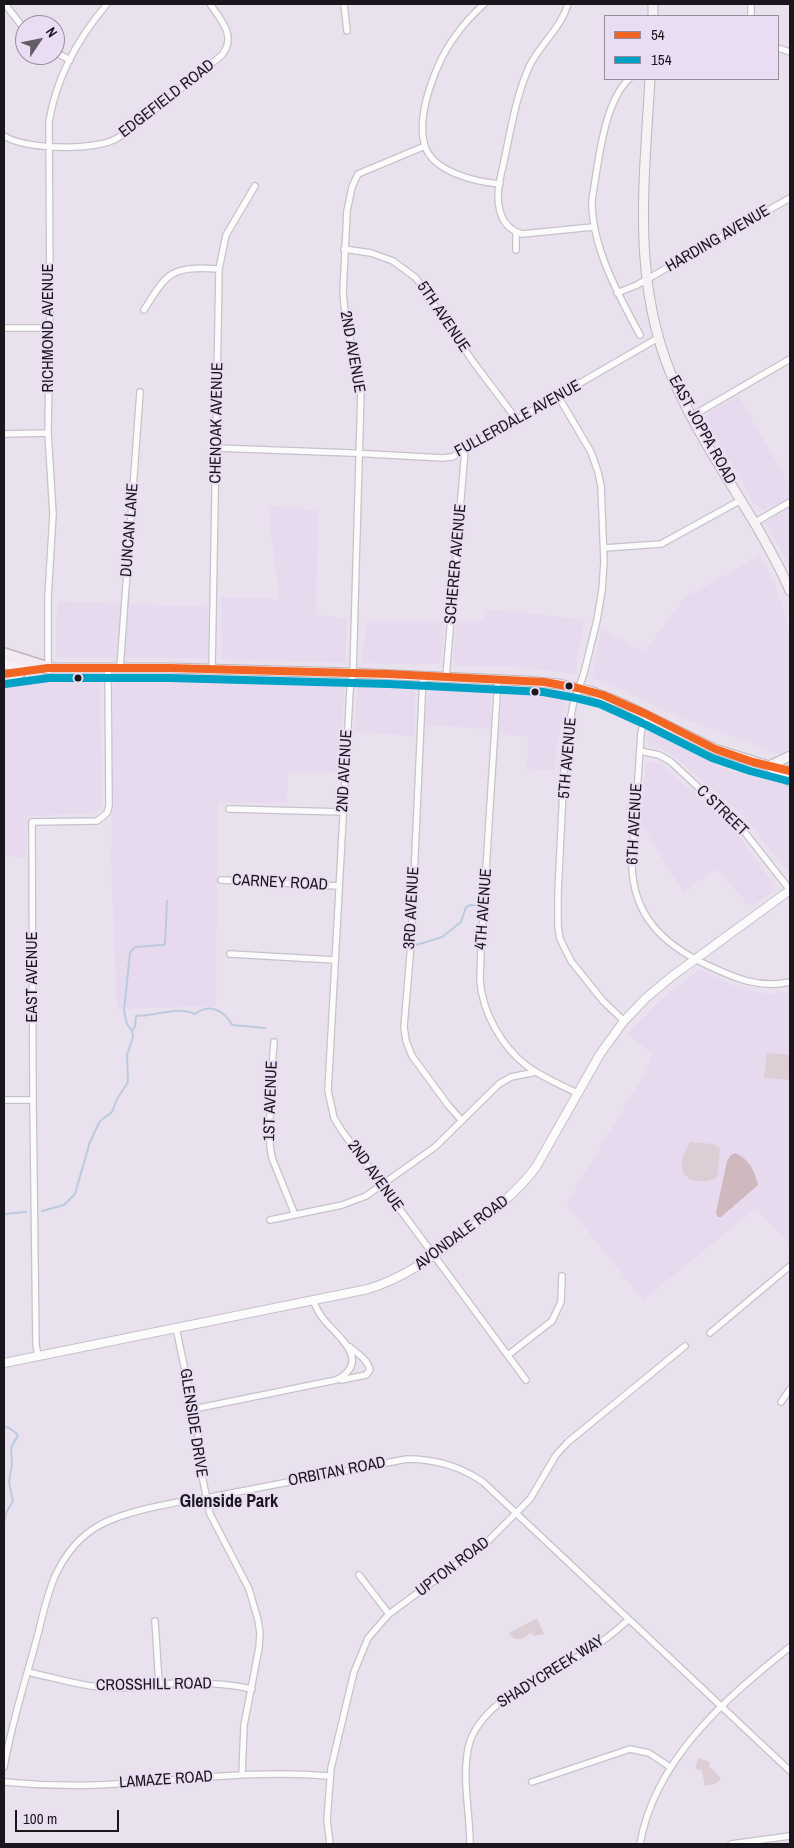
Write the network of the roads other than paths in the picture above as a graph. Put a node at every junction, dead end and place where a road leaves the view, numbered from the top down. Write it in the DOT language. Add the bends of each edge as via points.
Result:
graph roads {
  1 [pos="5,4"];
  2 [pos="107,4"];
  3 [pos="210,4"];
  4 [pos="344,4"];
  5 [pos="484,4"];
  6 [pos="568,4"];
  7 [pos="15,17"];
  8 [pos="347,31"];
  9 [pos="65,57"];
  10 [pos="70,60"];
  11 [pos="627,80"];
  12 [pos="650,80"];
  13 [pos="4,136"];
  14 [pos="48,146"];
  15 [pos="425,146"];
  16 [pos="500,184"];
  17 [pos="255,186"];
  18 [pos="790,198"];
  19 [pos="594,228"];
  20 [pos="516,232"];
  21 [pos="344,249"];
  22 [pos="516,250"];
  23 [pos="219,269"];
  24 [pos="646,280"];
  25 [pos="617,293"];
  26 [pos="144,310"];
  27 [pos="4,328"];
  28 [pos="50,328"];
  29 [pos="640,336"];
  30 [pos="658,338"];
  31 [pos="790,360"];
  32 [pos="140,392"];
  33 [pos="558,396"];
  34 [pos="692,416"];
  35 [pos="517,420"];
  36 [pos="48,433"];
  37 [pos="4,434"];
  38 [pos="216,448"];
  39 [pos="465,450"];
  40 [pos="360,453"];
  41 [pos="741,500"];
  42 [pos="790,502"];
  43 [pos="754,523"];
  44 [pos="604,548"];
  45 [pos="790,591"];
  46 [pos="4,654"];
  47 [pos="4,664"];
  48 [pos="48,668"];
  49 [pos="108,668"];
  50 [pos="120,668"];
  51 [pos="212,669"];
  52 [pos="19,673"];
  53 [pos="353,673"];
  54 [pos="4,674"];
  55 [pos="423,676"];
  56 [pos="446,677"];
  57 [pos="4,679"];
  58 [pos="498,680"];
  59 [pos="578,688"];
  60 [pos="646,714"];
  61 [pos="640,751"];
  62 [pos="790,756"];
  63 [pos="768,766"];
  64 [pos="790,771"];
  65 [pos="790,782"];
  66 [pos="228,809"];
  67 [pos="343,812"];
  68 [pos="221,880"];
  69 [pos="339,886"];
  70 [pos="790,890"];
  71 [pos="230,954"];
  72 [pos="335,960"];
  73 [pos="695,960"];
  74 [pos="790,982"];
  75 [pos="624,1021"];
  76 [pos="274,1042"];
  77 [pos="536,1072"];
  78 [pos="577,1093"];
  79 [pos="4,1100"];
  80 [pos="33,1100"];
  81 [pos="462,1120"];
  82 [pos="382,1186"];
  83 [pos="295,1215"];
  84 [pos="270,1220"];
  85 [pos="434,1256"];
  86 [pos="790,1266"];
  87 [pos="562,1276"];
  88 [pos="313,1300"];
  89 [pos="176,1328"];
  90 [pos="710,1333"];
  91 [pos="685,1346"];
  92 [pos="350,1347"];
  93 [pos="508,1355"];
  94 [pos="38,1356"];
  95 [pos="4,1363"];
  96 [pos="336,1380"];
  97 [pos="526,1380"];
  98 [pos="790,1390"];
  99 [pos="781,1402"];
  100 [pos="194,1409"];
  101 [pos="206,1498"];
  102 [pos="516,1513"];
  103 [pos="359,1575"];
  104 [pos="389,1614"];
  105 [pos="628,1620"];
  106 [pos="155,1621"];
  107 [pos="790,1647"];
  108 [pos="28,1672"];
  109 [pos="159,1684"];
  110 [pos="252,1689"];
  111 [pos="722,1706"];
  112 [pos="4,1767"];
  113 [pos="670,1767"];
  114 [pos="790,1771"];
  115 [pos="242,1775"];
  116 [pos="329,1776"];
  117 [pos="4,1782"];
  118 [pos="532,1782"];
  119 [pos="790,1836"];
  120 [pos="330,1844"];
  121 [pos="470,1844"];
  122 [pos="640,1844"];
  123 [pos="731,1844"];
  1 -- 7 [label="street"];
  2 -- 10 [label="street, RICHMOND AVENUE"];
  3 -- 14 [label="street, EDGEFIELD ROAD" via="229,34 227,49 222,54 126,133 110,142"];
  4 -- 8 [label="street"];
  5 -- 15 [label="street" via="456,34 435,74 423,116"];
  6 -- 16 [label="street" via="564,18 537,54 524,79"];
  9 -- 10 [label="street"];
  10 -- 14 [label="street, RICHMOND AVENUE" via="52,107"];
  11 -- 19 [label="street" via="606,125 592,200"];
  12 -- 24 [label="main road, EAST JOPPA ROAD" via="643,209"];
  13 -- 14 [label="street, EDGEFIELD ROAD" via="25,145"];
  14 -- 28 [label="street, RICHMOND AVENUE"];
  15 -- 16 [label="street" via="432,158 445,169"];
  15 -- 21 [label="street, 2ND AVENUE" via="358,174 347,211"];
  16 -- 20 [label="street" via="501,214"];
  17 -- 23 [label="street, CHENOAK AVENUE" via="226,235"];
  18 -- 24 [label="street, HARDING AVENUE"];
  19 -- 20 [label="street" via="531,234"];
  19 -- 25 [label="street"];
  20 -- 22 [label="street"];
  21 -- 35 [label="street, 5TH AVENUE" via="371,253 393,261 416,278"];
  21 -- 40 [label="street, 2ND AVENUE" via="343,309 361,390"];
  23 -- 26 [label="street" via="193,268 171,274"];
  23 -- 38 [label="street, CHENOAK AVENUE"];
  24 -- 25 [label="street, HARDING AVENUE"];
  24 -- 30 [label="main road, EAST JOPPA ROAD"];
  25 -- 29 [label="street"];
  27 -- 28 [label="street"];
  28 -- 36 [label="street, RICHMOND AVENUE"];
  30 -- 33 [label="street, FULLERDALE AVENUE"];
  30 -- 34 [label="main road, EAST JOPPA ROAD" via="673,379"];
  31 -- 34 [label="street"];
  32 -- 50 [label="street, DUNCAN LANE"];
  33 -- 35 [label="street, FULLERDALE AVENUE"];
  33 -- 44 [label="street, 5TH AVENUE" via="591,452 598,472"];
  34 -- 41 [label="main road, EAST JOPPA ROAD"];
  35 -- 39 [label="street, FULLERDALE AVENUE"];
  36 -- 37 [label="street"];
  36 -- 48 [label="street, RICHMOND AVENUE" via="54,514 48,596"];
  38 -- 40 [label="street, FULLERDALE AVENUE"];
  38 -- 51 [label="street, CHENOAK AVENUE"];
  39 -- 40 [label="street, FULLERDALE AVENUE" via="443,458"];
  39 -- 56 [label="street, SCHERER AVENUE"];
  40 -- 53 [label="street, 2ND AVENUE"];
  41 -- 43 [label="main road, EAST JOPPA ROAD"];
  41 -- 44 [label="street" via="661,544"];
  42 -- 43 [label="street"];
  43 -- 45 [label="main road, EAST JOPPA ROAD"];
  44 -- 59 [label="street, 5TH AVENUE" via="604,576 597,620"];
  46 -- 48 [label="highway"];
  47 -- 48 [label="main road"];
  48 -- 49 [label="main road"];
  48 -- 52 [label="main road"];
  49 -- 50 [label="main road"];
  49 -- 80 [label="street, EAST AVENUE" via="107,813 97,821 32,822"];
  50 -- 51 [label="main road"];
  51 -- 53 [label="main road"];
  52 -- 54 [label="main road"];
  52 -- 57 [label="highway"];
  53 -- 55 [label="main road"];
  53 -- 67 [label="street, 2ND AVENUE"];
  55 -- 56 [label="main road"];
  55 -- 81 [label="street, 3RD AVENUE" via="411,944 404,1027 412,1056"];
  56 -- 58 [label="main road"];
  58 -- 59 [label="main road" via="544,682"];
  58 -- 77 [label="street, 4TH AVENUE" via="480,981 488,1012 504,1041"];
  59 -- 60 [label="main road"];
  59 -- 75 [label="street, 5TH AVENUE" via="565,750 558,926 560,939 571,961"];
  60 -- 61 [label="street, 6TH AVENUE"];
  60 -- 63 [label="main road" via="715,749"];
  61 -- 70 [label="street, C STREET" via="670,761 746,833"];
  61 -- 73 [label="street, 6TH AVENUE" via="632,864 636,891 644,912 660,935"];
  62 -- 63 [label="main road"];
  63 -- 64 [label="main road"];
  63 -- 65 [label="main road"];
  66 -- 67 [label="street"];
  67 -- 69 [label="street, 2ND AVENUE"];
  68 -- 69 [label="street, CARNEY ROAD"];
  69 -- 72 [label="street, 2ND AVENUE"];
  70 -- 73 [label="street, AVONDALE ROAD"];
  71 -- 72 [label="street"];
  72 -- 82 [label="street, 2ND AVENUE" via="328,1091 330,1106 342,1131"];
  73 -- 74 [label="street, 6TH AVENUE" via="747,982 772,985"];
  73 -- 75 [label="street, AVONDALE ROAD" via="659,987"];
  75 -- 78 [label="street, AVONDALE ROAD"];
  76 -- 83 [label="street, 1ST AVENUE" via="270,1146"];
  77 -- 78 [label="street, 4TH AVENUE"];
  77 -- 81 [label="street" via="501,1082"];
  78 -- 85 [label="street, AVONDALE ROAD" via="536,1166 517,1190"];
  79 -- 80 [label="street"];
  80 -- 94 [label="street, EAST AVENUE"];
  81 -- 82 [label="street" via="435,1147"];
  82 -- 83 [label="street" via="348,1204"];
  82 -- 85 [label="street, 2ND AVENUE"];
  83 -- 84 [label="street"];
  85 -- 88 [label="street, AVONDALE ROAD" via="389,1282"];
  85 -- 93 [label="street, 2ND AVENUE"];
  86 -- 90 [label="street"];
  87 -- 93 [label="street" via="561,1302 552,1321"];
  88 -- 89 [label="street, AVONDALE ROAD"];
  88 -- 92 [label="street" via="324,1320"];
  89 -- 94 [label="street, AVONDALE ROAD"];
  89 -- 100 [label="street, GLENSIDE DRIVE"];
  91 -- 102 [label="street, UPTON ROAD" via="568,1442 530,1499"];
  92 -- 96 [label="street" via="352,1362 349,1371"];
  92 -- 96 [label="street" via="364,1359 370,1370 366,1375"];
  93 -- 97 [label="street, 2ND AVENUE"];
  94 -- 95 [label="street, AVONDALE ROAD"];
  96 -- 100 [label="street"];
  98 -- 99 [label="street"];
  100 -- 101 [label="street, GLENSIDE DRIVE"];
  101 -- 102 [label="street, ORBITAN ROAD" via="407,1458 426,1459 472,1474"];
  101 -- 108 [label="street, ORBITAN ROAD" via="124,1514 87,1533 68,1553 56,1574"];
  101 -- 110 [label="street, GLENSIDE DRIVE" via="210,1514 246,1582 256,1610 260,1633"];
  102 -- 104 [label="street, UPTON ROAD" via="474,1553"];
  102 -- 105 [label="street, ORBITAN ROAD"];
  103 -- 104 [label="street"];
  104 -- 116 [label="street, UPTON ROAD" via="373,1632 354,1672"];
  105 -- 111 [label="street, ORBITAN ROAD"];
  105 -- 121 [label="street, SHADYCREEK WAY" via="586,1652 498,1703 480,1720 469,1743 466,1761"];
  106 -- 109 [label="street"];
  107 -- 111 [label="street" via="750,1678"];
  108 -- 109 [label="street, CROSSHILL ROAD" via="106,1688"];
  108 -- 112 [label="street, ORBITAN ROAD"];
  109 -- 110 [label="street, CROSSHILL ROAD" via="212,1683"];
  110 -- 115 [label="street, GLENSIDE DRIVE" via="244,1725"];
  111 -- 113 [label="street"];
  111 -- 114 [label="street, ORBITAN ROAD"];
  113 -- 118 [label="street" via="649,1753 630,1749"];
  113 -- 122 [label="street" via="649,1808"];
  115 -- 116 [label="street, LAMAZE ROAD" via="298,1773"];
  115 -- 117 [label="street, LAMAZE ROAD" via="97,1785"];
  116 -- 120 [label="street, UPTON ROAD"];
  119 -- 123 [label="street"];
}
